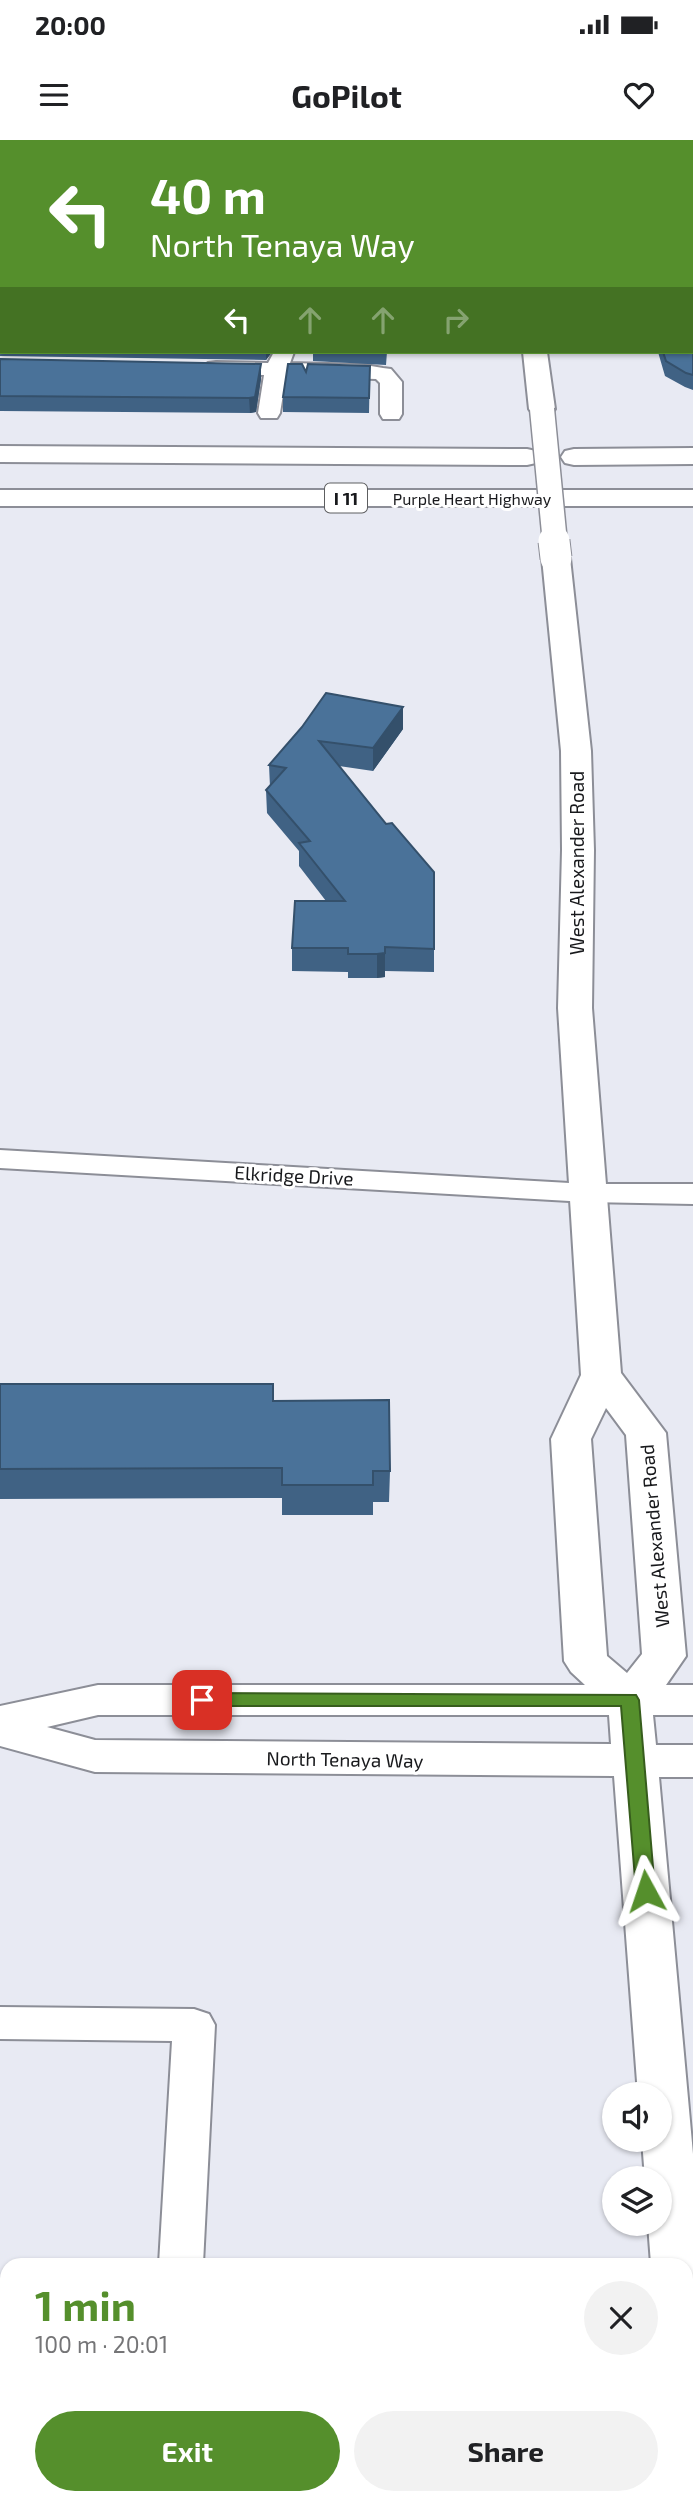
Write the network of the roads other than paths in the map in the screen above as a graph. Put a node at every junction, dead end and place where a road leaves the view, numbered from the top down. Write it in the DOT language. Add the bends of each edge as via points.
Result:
graph roads {
  1 [pos="535,354"];
  2 [pos="280,361"];
  3 [pos="195,367"];
  4 [pos="269,413"];
  5 [pos="391,414"];
  6 [pos="0,454"];
  7 [pos="693,456"];
  8 [pos="527,457"];
  9 [pos="574,457"];
  10 [pos="0,498"];
  11 [pos="693,498"];
  12 [pos="0,1159"];
  13 [pos="587,1193"];
  14 [pos="693,1194"];
  15 [pos="601,1375"];
  16 [pos="630,1700"];
  17 [pos="693,1700"];
  18 [pos="0,1722"];
  19 [pos="0,1730"];
  20 [pos="634,1761"];
  21 [pos="693,1761"];
  22 [pos="0,2023"];
  23 [pos="181,2258"];
  24 [pos="676,2258"];
  1 -- 13 [label="main road, West Alexander Road, bridge" via="576,751 575,1008"];
  2 -- 3 [label="street"];
  2 -- 4 [label="street"];
  2 -- 5 [label="street" via="383,374 391,382"];
  6 -- 8 [label="main road, I 11"];
  7 -- 9 [label="main road"];
  10 -- 11 [label="main road, Purple Heart Highway / I 11"];
  12 -- 13 [label="street, Elkridge Drive"];
  13 -- 14 [label="street, Elkridge Drive"];
  13 -- 15 [label="main road, West Alexander Road"];
  15 -- 16 [label="main road, West Alexander Road" via="571,1439 586,1661"];
  15 -- 16 [label="main road, West Alexander Road" via="646,1433 664,1656"];
  16 -- 17 [label="main road"];
  16 -- 18 [label="main road" via="98,1700"];
  16 -- 20 [label="main road"];
  19 -- 20 [label="main road, North Tenaya Way" via="95,1756"];
  20 -- 21 [label="main road, North Tenaya Way"];
  20 -- 24 [label="main road"];
  22 -- 23 [label="street" via="194,2025"];
}
